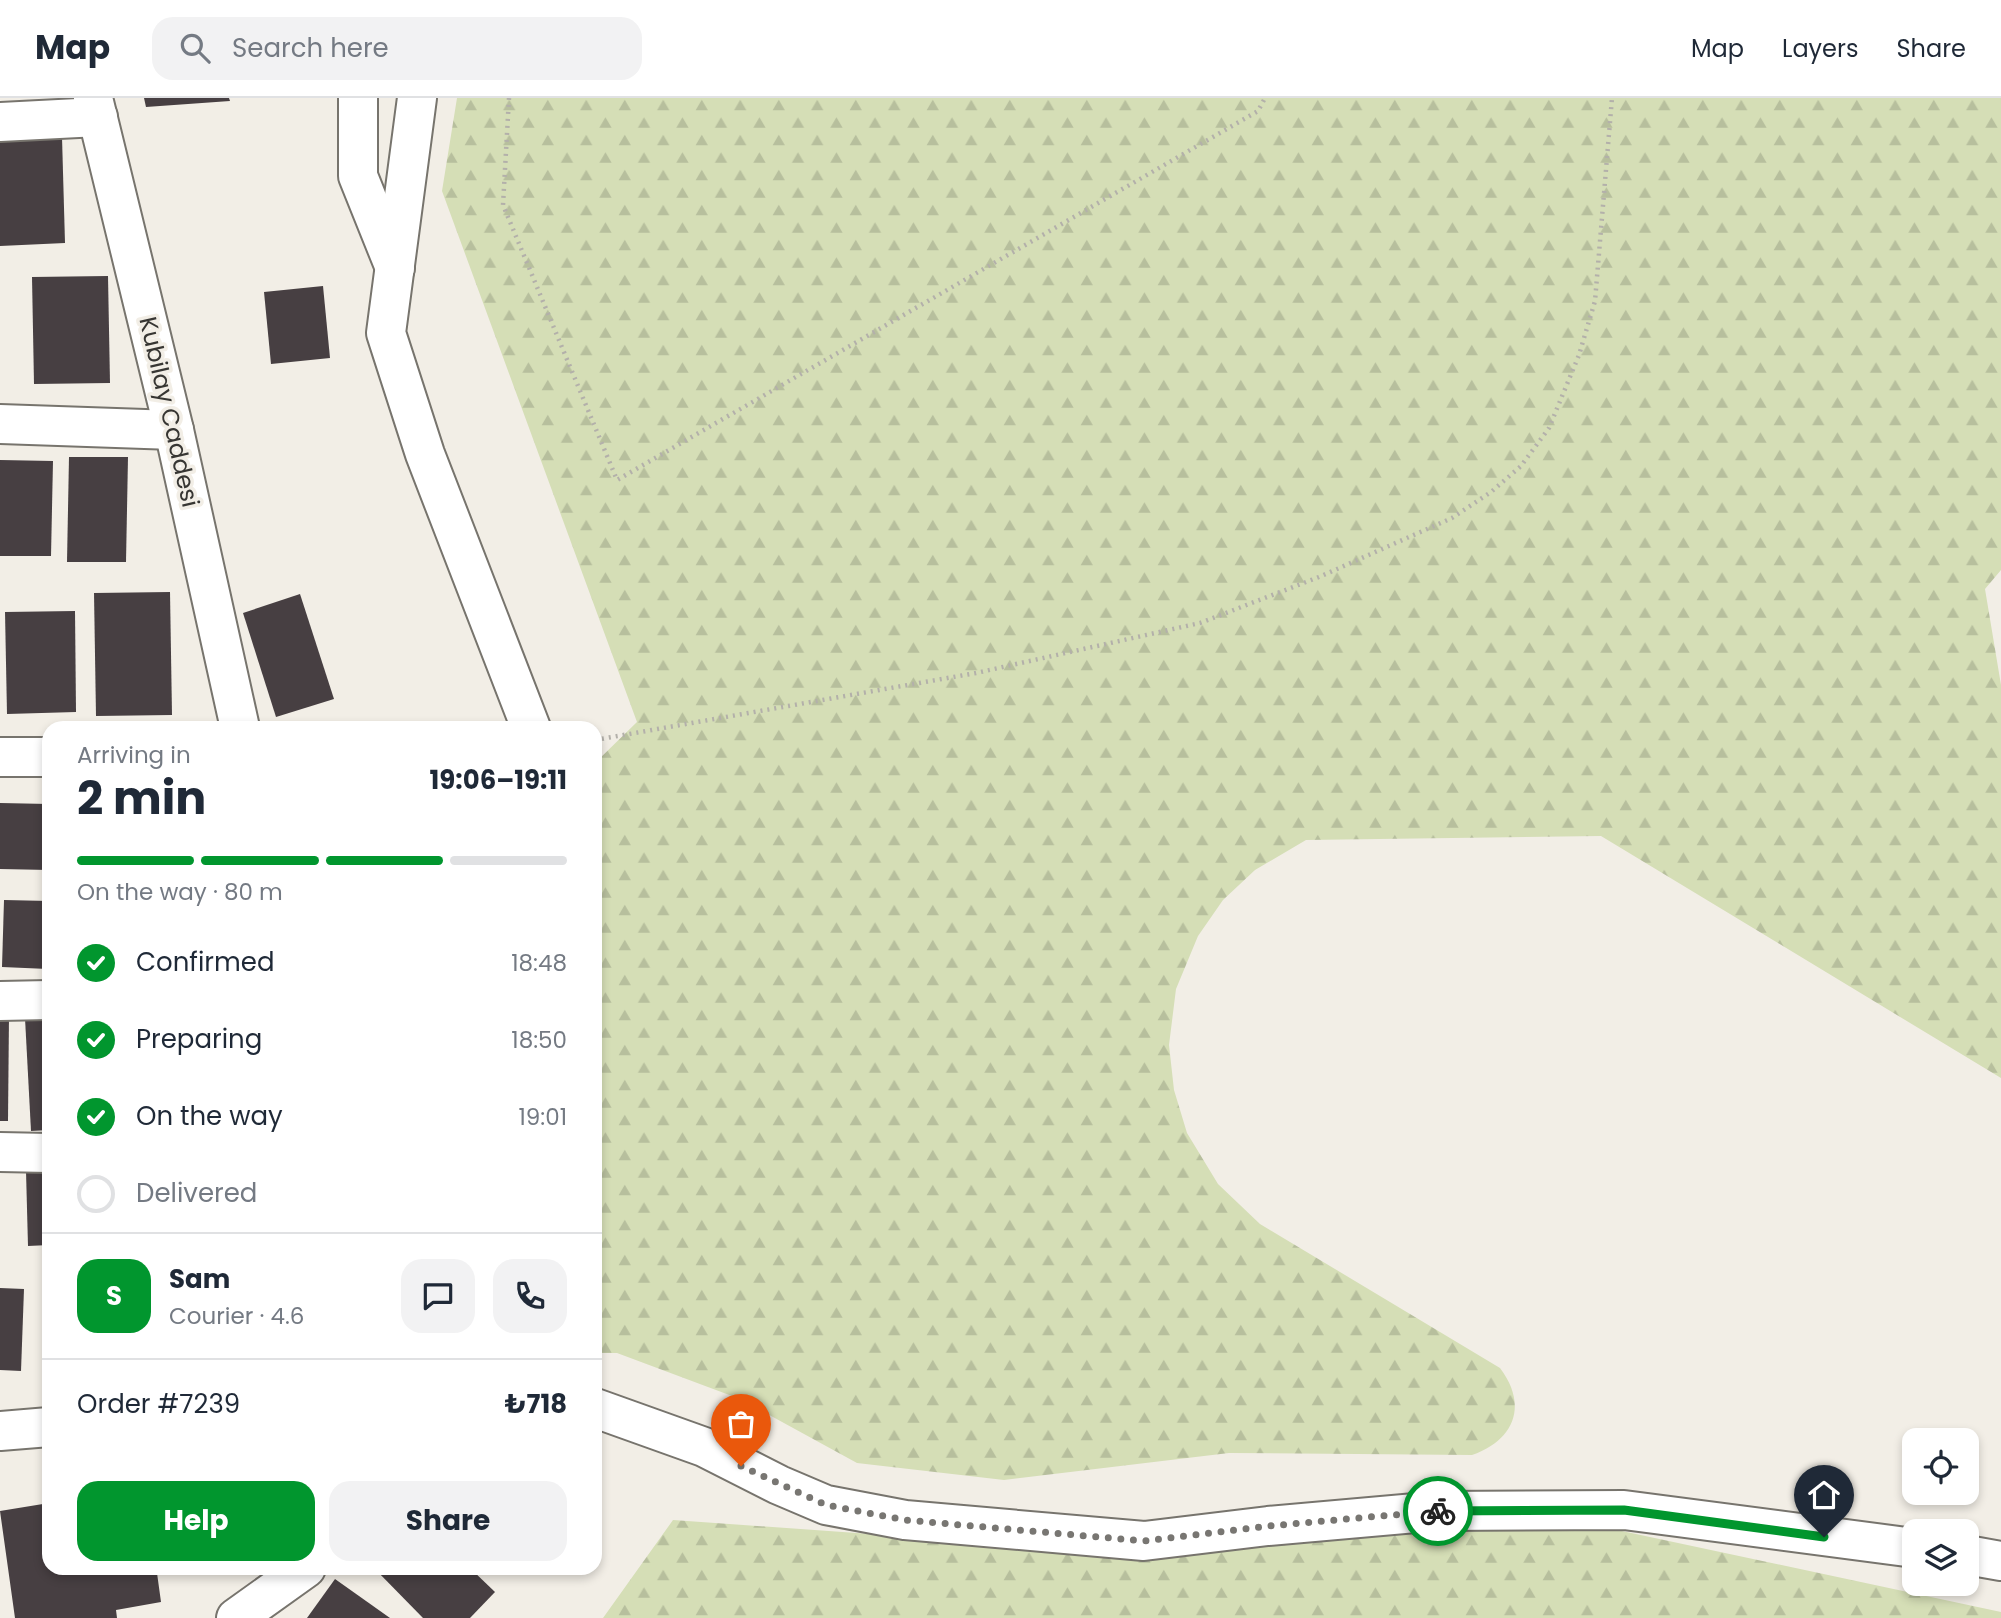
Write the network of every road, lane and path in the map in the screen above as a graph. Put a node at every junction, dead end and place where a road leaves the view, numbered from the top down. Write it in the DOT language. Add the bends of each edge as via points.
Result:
graph roads {
  1 [pos="358,98"];
  2 [pos="417,98"];
  3 [pos="509,98"];
  4 [pos="1265,98"];
  5 [pos="1612,98"];
  6 [pos="96,107"];
  7 [pos="0,122"];
  8 [pos="395,270"];
  9 [pos="0,424"];
  10 [pos="174,430"];
  11 [pos="238,721"];
  12 [pos="528,721"];
  13 [pos="602,739"];
  14 [pos="0,757"];
  15 [pos="42,757"];
  16 [pos="42,1000"];
  17 [pos="0,1001"];
  18 [pos="0,1152"];
  19 [pos="42,1153"];
  20 [pos="602,1411"];
  21 [pos="42,1428"];
  22 [pos="0,1431"];
  23 [pos="1902,1546"];
  24 [pos="1979,1557"];
  25 [pos="2001,1561"];
  26 [pos="296,1575"];
  27 [pos="236,1618"];
  1 -- 8 [label="street" via="358,176"];
  2 -- 8 [label="street"];
  3 -- 4 [label="path" via="503,205 617,480 1258,111"];
  5 -- 13 [label="path" via="1595,301 1579,355 1549,428 1521,467 1452,518 1200,623 976,673"];
  6 -- 7 [label="street"];
  6 -- 10 [label="street, Kubilay Caddesi"];
  8 -- 12 [label="street" via="386,333 425,454"];
  9 -- 10 [label="street"];
  10 -- 11 [label="street, Kubilay Caddesi"];
  14 -- 15 [label="street"];
  16 -- 17 [label="street"];
  18 -- 19 [label="street"];
  20 -- 23 [label="street" via="704,1447 826,1505 905,1520 1144,1541 1438,1511 1624,1510"];
  21 -- 22 [label="street"];
  24 -- 25 [label="street"];
  26 -- 27 [label="street"];
}
